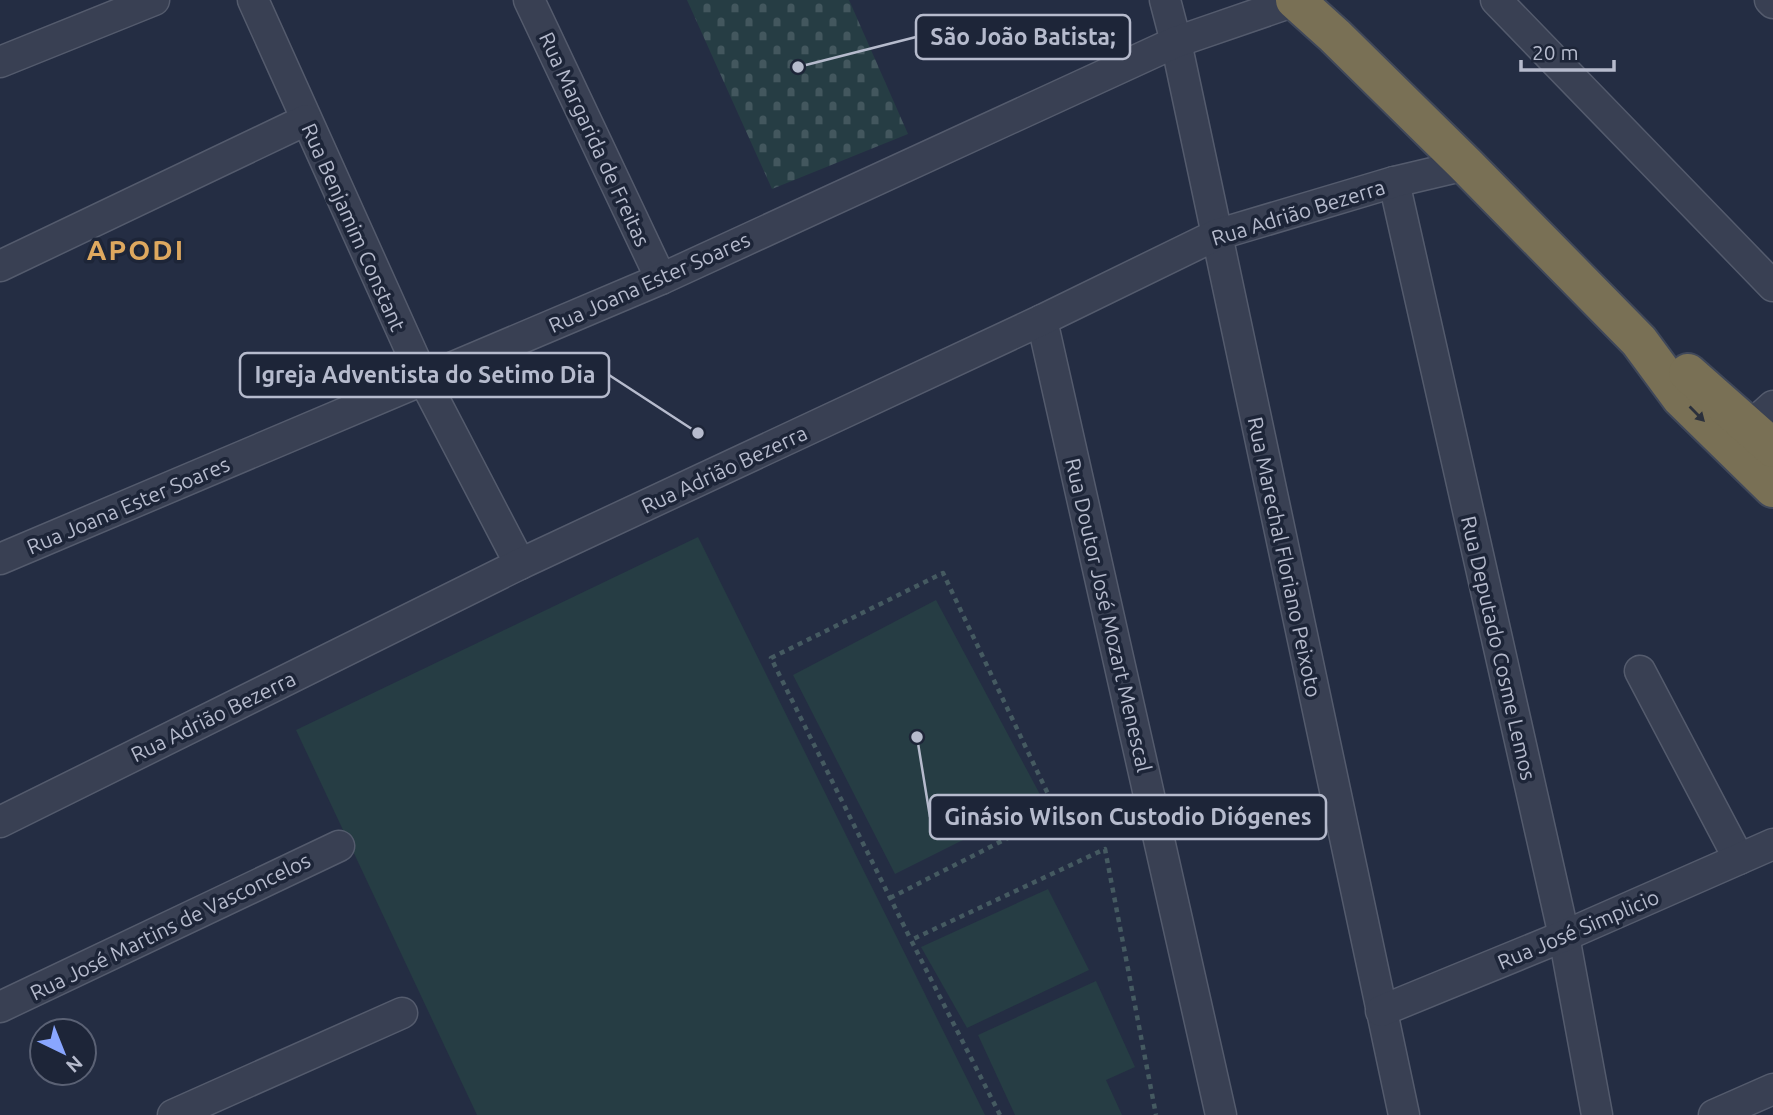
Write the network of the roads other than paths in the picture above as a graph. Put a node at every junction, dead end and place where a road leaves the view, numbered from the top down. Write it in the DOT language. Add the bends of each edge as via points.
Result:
graph roads {
  1 [pos="154,0"];
  2 [pos="253,0"];
  3 [pos="529,0"];
  4 [pos="1165,0"];
  5 [pos="1295,0"];
  6 [pos="1496,0"];
  7 [pos="1176,43"];
  8 [pos="0,62"];
  9 [pos="306,120"];
  10 [pos="1466,165"];
  11 [pos="1394,182"];
  12 [pos="1216,234"];
  13 [pos="0,266"];
  14 [pos="661,279"];
  15 [pos="1773,286"];
  16 [pos="1042,320"];
  17 [pos="424,380"];
  18 [pos="1756,432"];
  19 [pos="1773,488"];
  20 [pos="0,559"];
  21 [pos="520,564"];
  22 [pos="1640,671"];
  23 [pos="0,822"];
  24 [pos="1773,844"];
  25 [pos="339,845"];
  26 [pos="1739,859"];
  27 [pos="1564,936"];
  28 [pos="0,1007"];
  29 [pos="1381,1011"];
  30 [pos="402,1013"];
  31 [pos="1773,1089"];
  32 [pos="173,1115"];
  33 [pos="1222,1115"];
  34 [pos="1404,1115"];
  35 [pos="1597,1115"];
  36 [pos="1714,1115"];
  1 -- 8 [label="street"];
  2 -- 9 [label="street, Rua Benjamim Constant"];
  3 -- 14 [label="street, Rua Margarida de Freitas"];
  4 -- 7 [label="street, Rua Marechal Floriano Peixoto"];
  5 -- 7 [label="street, Rua Joana Ester Soares"];
  5 -- 10 [label="highway"];
  6 -- 15 [label="street"];
  7 -- 12 [label="street, Rua Marechal Floriano Peixoto"];
  7 -- 14 [label="street, Rua Joana Ester Soares"];
  9 -- 13 [label="street"];
  9 -- 17 [label="street, Rua Benjamim Constant"];
  10 -- 11 [label="street, Rua Adrião Bezerra"];
  10 -- 18 [label="highway" via="1639,341 1681,398"];
  11 -- 12 [label="street, Rua Adrião Bezerra"];
  11 -- 27 [label="street, Rua Deputado Cosme Lemos"];
  12 -- 16 [label="street, Rua Adrião Bezerra"];
  12 -- 29 [label="street, Rua Marechal Floriano Peixoto"];
  14 -- 17 [label="street, Rua Joana Ester Soares"];
  16 -- 21 [label="street, Rua Adrião Bezerra"];
  16 -- 33 [label="street, Rua Doutor José Mozart Menescal"];
  17 -- 20 [label="street, Rua Joana Ester Soares"];
  17 -- 21 [label="street, Rua Benjamim Constant"];
  18 -- 19 [label="highway"];
  21 -- 23 [label="street, Rua Adrião Bezerra"];
  22 -- 26 [label="street"];
  24 -- 26 [label="street, Rua José Simplicio"];
  25 -- 28 [label="street, Rua José Martins de Vasconcelos"];
  26 -- 27 [label="street, Rua José Simplicio"];
  27 -- 29 [label="street, Rua José Simplicio"];
  27 -- 35 [label="street, Rua Deputado Cosme Lemos"];
  29 -- 34 [label="street, Rua Marechal Floriano Peixoto"];
  30 -- 32 [label="street"];
  31 -- 36 [label="street"];
}
